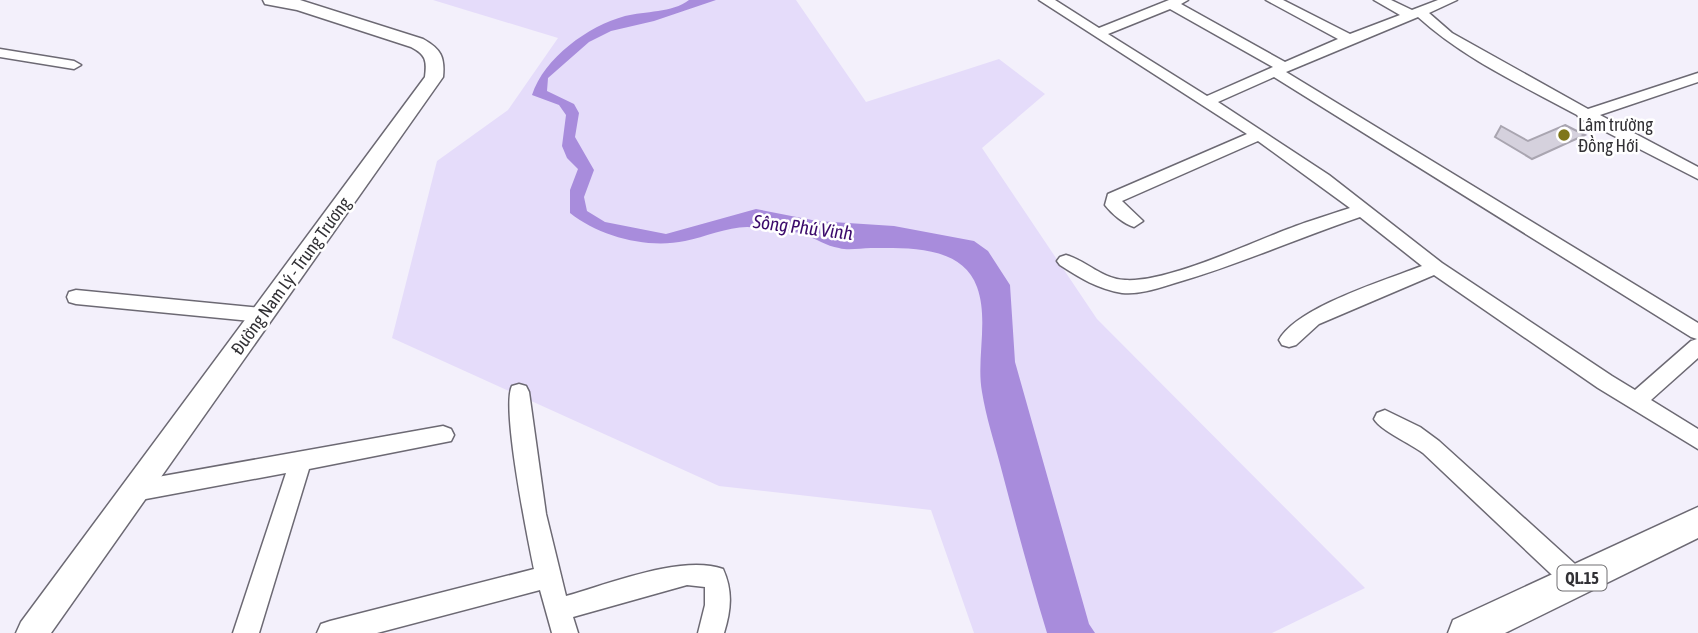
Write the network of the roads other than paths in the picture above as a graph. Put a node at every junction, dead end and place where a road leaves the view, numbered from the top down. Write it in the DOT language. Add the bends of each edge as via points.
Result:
graph roads {
  1 [pos="271,0"];
  2 [pos="1046,0"];
  3 [pos="1273,0"];
  4 [pos="1381,0"];
  5 [pos="1450,0"];
  6 [pos="1176,2"];
  7 [pos="302,3"];
  8 [pos="1415,13"];
  9 [pos="1100,32"];
  10 [pos="1349,38"];
  11 [pos="0,53"];
  12 [pos="74,65"];
  13 [pos="1279,69"];
  14 [pos="1698,77"];
  15 [pos="1208,101"];
  16 [pos="1584,115"];
  17 [pos="1259,135"];
  18 [pos="1698,174"];
  19 [pos="1363,210"];
  20 [pos="1134,221"];
  21 [pos="1066,261"];
  22 [pos="1436,267"];
  23 [pos="76,297"];
  24 [pos="262,316"];
  25 [pos="1698,332"];
  26 [pos="1289,340"];
  27 [pos="1698,346"];
  28 [pos="519,392"];
  29 [pos="1636,402"];
  30 [pos="1385,419"];
  31 [pos="443,435"];
  32 [pos="1698,440"];
  33 [pos="300,463"];
  34 [pos="135,491"];
  35 [pos="1698,522"];
  36 [pos="547,577"];
  37 [pos="1576,581"];
  38 [pos="561,622"];
  39 [pos="32,633"];
  40 [pos="246,633"];
  41 [pos="330,633"];
  42 [pos="711,633"];
  43 [pos="1466,633"];
  1 -- 7 [label="main road, Đường Nam Lý - Trung Trương"];
  2 -- 9 [label="street"];
  3 -- 10 [label="street"];
  4 -- 8 [label="street"];
  5 -- 8 [label="street"];
  6 -- 9 [label="street"];
  6 -- 13 [label="street"];
  7 -- 24 [label="main road, Đường Nam Lý - Trung Trương" via="417,43 434,55 437,70"];
  8 -- 10 [label="street"];
  8 -- 16 [label="street"];
  9 -- 15 [label="street"];
  10 -- 13 [label="street"];
  11 -- 12 [label="street"];
  13 -- 15 [label="street"];
  13 -- 25 [label="street"];
  14 -- 16 [label="street"];
  15 -- 17 [label="street"];
  16 -- 18 [label="street"];
  17 -- 19 [label="street"];
  17 -- 20 [label="street" via="1114,198 1114,205"];
  19 -- 21 [label="street" via="1212,267 1149,285 1125,287 1100,281"];
  19 -- 22 [label="street"];
  22 -- 26 [label="street" via="1312,319"];
  22 -- 29 [label="street"];
  23 -- 24 [label="street"];
  24 -- 34 [label="main road, Đường Nam Lý - Trung Trương"];
  27 -- 29 [label="street"];
  28 -- 36 [label="street" via="522,438"];
  29 -- 32 [label="street"];
  30 -- 37 [label="street" via="1431,447"];
  31 -- 33 [label="street"];
  33 -- 34 [label="street"];
  33 -- 40 [label="street"];
  34 -- 39 [label="main road, Đường Nam Lý - Trung Trương"];
  35 -- 37 [label="highway, QL.15"];
  36 -- 38 [label="street"];
  36 -- 41 [label="street"];
  37 -- 43 [label="highway, QL.15"];
  38 -- 42 [label="street" via="687,574 704,574 714,576 719,586"];
}
